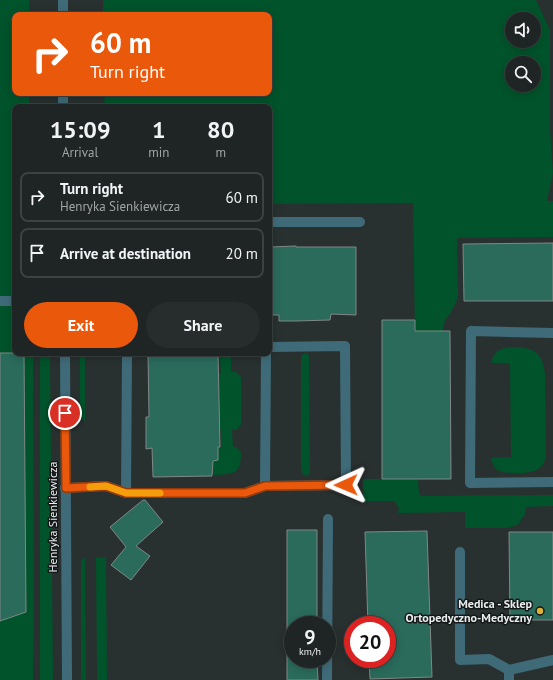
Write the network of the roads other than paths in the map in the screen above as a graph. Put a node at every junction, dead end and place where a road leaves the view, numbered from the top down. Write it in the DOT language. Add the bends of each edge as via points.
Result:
graph roads {
  1 [pos="63,0"];
  2 [pos="63,12"];
  3 [pos="272,222"];
  4 [pos="360,222"];
  5 [pos="0,301"];
  6 [pos="12,301"];
  7 [pos="553,332"];
  8 [pos="272,346"];
  9 [pos="65,356"];
  10 [pos="126,356"];
  11 [pos="266,356"];
  12 [pos="553,482"];
  13 [pos="265,486"];
  14 [pos="66,488"];
  15 [pos="126,493"];
  16 [pos="328,519"];
  17 [pos="460,552"];
  18 [pos="553,660"];
  19 [pos="509,675"];
  20 [pos="67,680"];
  21 [pos="327,680"];
  1 -- 2 [label="street"];
  3 -- 4 [label="street"];
  5 -- 6 [label="street"];
  7 -- 12 [label="street" via="471,331 470,483"];
  8 -- 13 [label="street" via="345,346 346,485"];
  9 -- 14 [label="street, Henryka Sienkiewicza"];
  10 -- 15 [label="street"];
  11 -- 13 [label="street"];
  13 -- 15 [label="street" via="245,493"];
  14 -- 15 [label="street" via="106,486"];
  14 -- 20 [label="street, Henryka Sienkiewicza"];
  16 -- 21 [label="street"];
  17 -- 19 [label="street" via="460,660 489,659"];
  18 -- 19 [label="street"];
}
